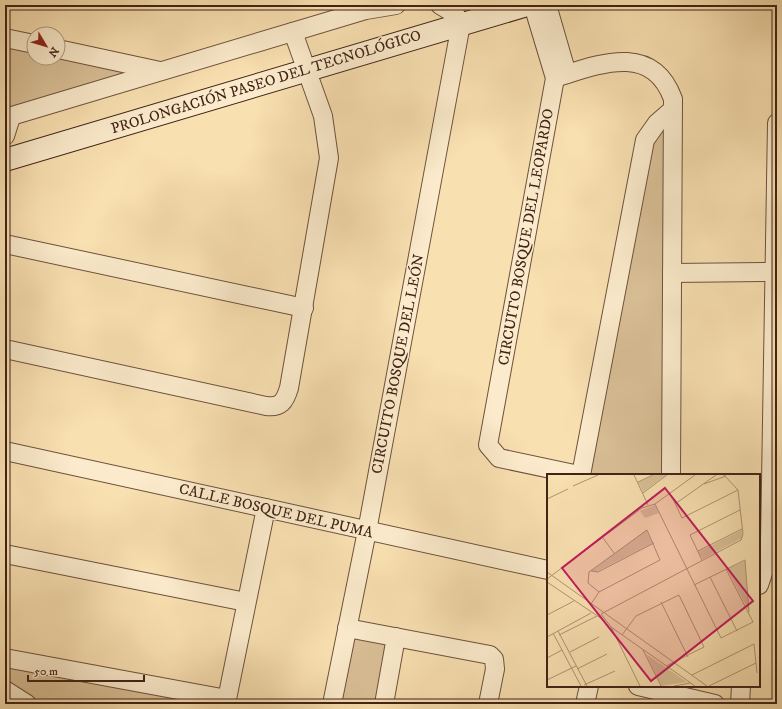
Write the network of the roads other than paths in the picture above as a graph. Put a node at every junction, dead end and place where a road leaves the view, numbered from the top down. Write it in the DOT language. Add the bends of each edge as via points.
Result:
graph roads {
  1 [pos="342,5"];
  2 [pos="396,5"];
  3 [pos="440,5"];
  4 [pos="527,5"];
  5 [pos="532,5"];
  6 [pos="547,5"];
  7 [pos="366,10"];
  8 [pos="461,24"];
  9 [pos="293,32"];
  10 [pos="5,38"];
  11 [pos="26,42"];
  12 [pos="66,51"];
  13 [pos="308,70"];
  14 [pos="160,72"];
  15 [pos="561,76"];
  16 [pos="672,110"];
  17 [pos="8,118"];
  18 [pos="777,123"];
  19 [pos="5,136"];
  20 [pos="5,160"];
  21 [pos="5,244"];
  22 [pos="774,272"];
  23 [pos="672,273"];
  24 [pos="304,308"];
  25 [pos="5,349"];
  26 [pos="5,451"];
  27 [pos="575,474"];
  28 [pos="580,474"];
  29 [pos="671,474"];
  30 [pos="266,508"];
  31 [pos="367,531"];
  32 [pos="5,554"];
  33 [pos="547,570"];
  34 [pos="766,582"];
  35 [pos="246,602"];
  36 [pos="347,628"];
  37 [pos="396,637"];
  38 [pos="5,658"];
  39 [pos="589,687"];
  40 [pos="641,687"];
  41 [pos="741,687"];
  42 [pos="5,690"];
  43 [pos="677,700"];
  44 [pos="226,701"];
  45 [pos="27,704"];
  46 [pos="332,704"];
  47 [pos="384,704"];
  48 [pos="488,704"];
  49 [pos="585,704"];
  50 [pos="715,704"];
  51 [pos="740,704"];
  1 -- 7 [label="street"];
  2 -- 7 [label="street"];
  3 -- 8 [label="street" via="455,14"];
  4 -- 8 [label="street, PROLONGACIÓN PASEO DEL TECNOLÓGICO"];
  5 -- 15 [label="street"];
  6 -- 15 [label="street"];
  7 -- 9 [label="street"];
  8 -- 13 [label="street, PROLONGACIÓN PASEO DEL TECNOLÓGICO"];
  8 -- 31 [label="street, CIRCUITO BOSQUE DEL LEÓN"];
  9 -- 13 [label="street"];
  9 -- 14 [label="street"];
  10 -- 11 [label="street"];
  12 -- 14 [label="street"];
  13 -- 20 [label="street, PROLONGACIÓN PASEO DEL TECNOLÓGICO"];
  13 -- 24 [label="street" via="322,116 328,158"];
  14 -- 17 [label="street"];
  15 -- 16 [label="street" via="612,62 632,61 647,66 667,84 672,98"];
  15 -- 27 [label="street, CIRCUITO BOSQUE DEL LEOPARDO" via="488,445 499,458"];
  16 -- 23 [label="street"];
  16 -- 28 [label="street, CIRCUITO BOSQUE DEL LEOPARDO" via="657,122 645,140"];
  17 -- 19 [label="street"];
  18 -- 22 [label="street"];
  21 -- 24 [label="street"];
  22 -- 23 [label="street"];
  22 -- 34 [label="street" via="770,541"];
  23 -- 29 [label="street"];
  24 -- 25 [label="street" via="289,388 285,400 274,407"];
  26 -- 30 [label="street, CALLE BOSQUE DEL PUMA"];
  30 -- 31 [label="street, CALLE BOSQUE DEL PUMA"];
  30 -- 35 [label="street"];
  31 -- 33 [label="street, CALLE BOSQUE DEL PUMA"];
  31 -- 36 [label="street, CIRCUITO BOSQUE DEL LEÓN"];
  32 -- 35 [label="street"];
  35 -- 44 [label="street"];
  36 -- 37 [label="street"];
  36 -- 46 [label="street, CIRCUITO BOSQUE DEL LEÓN"];
  37 -- 47 [label="street"];
  37 -- 48 [label="street" via="483,653 494,659 495,669"];
  38 -- 44 [label="street"];
  39 -- 49 [label="street"];
  40 -- 43 [label="street"];
  41 -- 51 [label="street"];
  42 -- 45 [label="street"];
  43 -- 50 [label="street"];
}
